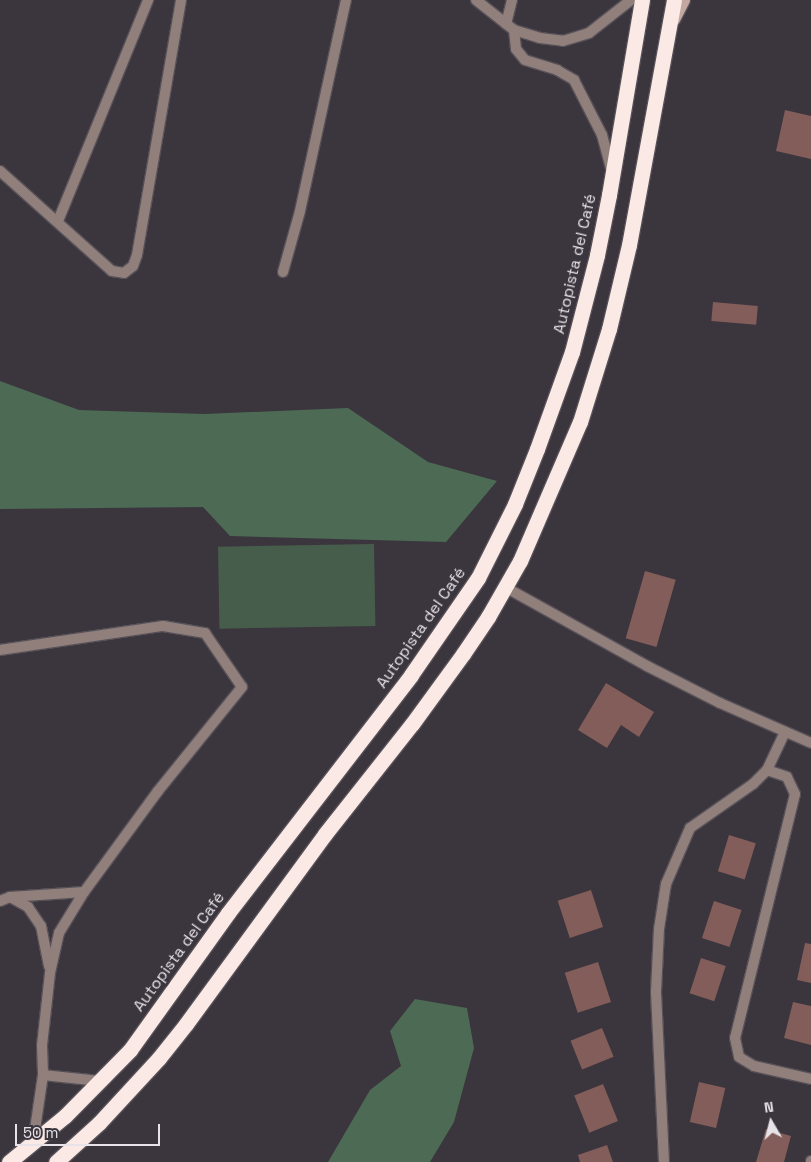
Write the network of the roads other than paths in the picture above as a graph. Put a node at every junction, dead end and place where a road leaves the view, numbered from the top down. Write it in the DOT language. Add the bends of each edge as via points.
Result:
graph roads {
  1 [pos="148,0"];
  2 [pos="181,0"];
  3 [pos="346,0"];
  4 [pos="476,0"];
  5 [pos="512,0"];
  6 [pos="631,0"];
  7 [pos="642,0"];
  8 [pos="674,0"];
  9 [pos="684,0"];
  10 [pos="510,27"];
  11 [pos="669,32"];
  12 [pos="0,171"];
  13 [pos="613,174"];
  14 [pos="58,221"];
  15 [pos="283,272"];
  16 [pos="505,587"];
  17 [pos="0,650"];
  18 [pos="785,732"];
  19 [pos="811,743"];
  20 [pos="767,770"];
  21 [pos="84,892"];
  22 [pos="10,897"];
  23 [pos="0,901"];
  24 [pos="50,973"];
  25 [pos="44,1075"];
  26 [pos="811,1079"];
  27 [pos="100,1081"];
  28 [pos="33,1144"];
  29 [pos="9,1162"];
  30 [pos="56,1162"];
  31 [pos="664,1162"];
  1 -- 14 [label="street"];
  2 -- 14 [label="street" via="133,266 124,273 112,271"];
  3 -- 15 [label="street" via="300,211"];
  4 -- 10 [label="street"];
  5 -- 10 [label="street"];
  6 -- 10 [label="street" via="589,33 563,41 540,38"];
  7 -- 13 [label="highway, Autopista del Café"];
  8 -- 11 [label="highway"];
  9 -- 11 [label="street"];
  10 -- 13 [label="street" via="516,50 525,60 557,70 574,80 602,135"];
  11 -- 16 [label="highway" via="630,245 598,368 565,460 535,530"];
  12 -- 14 [label="street"];
  13 -- 27 [label="highway, Autopista del Café" via="584,307 557,398 515,504 478,578 411,675 228,913 157,1015"];
  16 -- 18 [label="street" via="647,666"];
  16 -- 30 [label="highway" via="463,654 412,724 319,842 186,1024 99,1123"];
  17 -- 21 [label="street" via="163,626 205,633 242,687 158,790"];
  18 -- 19 [label="street"];
  18 -- 20 [label="street"];
  20 -- 26 [label="street" via="787,777 795,794 735,1038 739,1057 754,1066"];
  20 -- 31 [label="street" via="690,828 666,884 659,929 656,992"];
  21 -- 22 [label="street"];
  21 -- 24 [label="street" via="60,933"];
  22 -- 23 [label="street"];
  22 -- 24 [label="street" via="28,907 41,926"];
  24 -- 25 [label="street" via="42,1045"];
  25 -- 27 [label="street"];
  25 -- 28 [label="street"];
  27 -- 28 [label="highway, Autopista del Café"];
  28 -- 29 [label="highway, Autopista del Café"];
}
